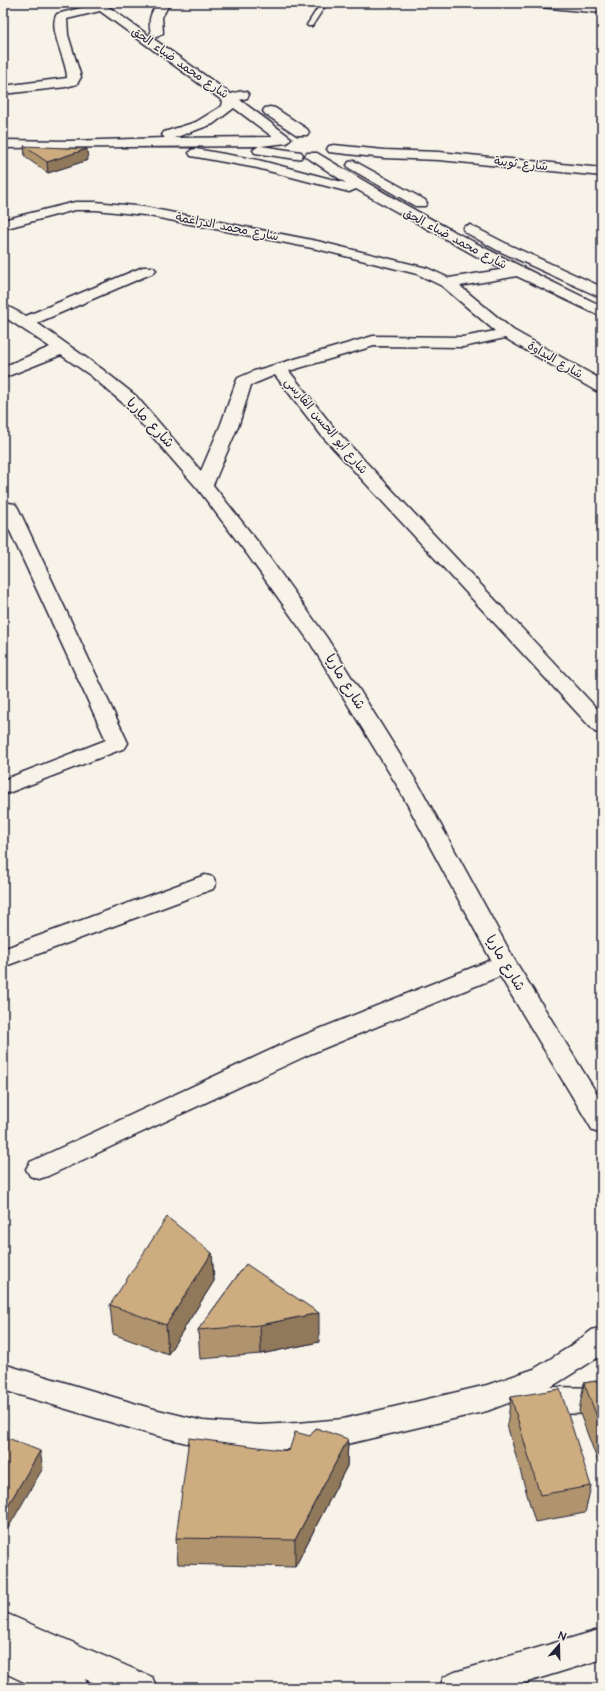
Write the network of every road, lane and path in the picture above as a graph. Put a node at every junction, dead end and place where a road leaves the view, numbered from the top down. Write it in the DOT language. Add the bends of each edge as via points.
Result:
graph roads {
  1 [pos="164,3"];
  2 [pos="324,3"];
  3 [pos="540,3"];
  4 [pos="97,5"];
  5 [pos="602,9"];
  6 [pos="141,20"];
  7 [pos="310,25"];
  8 [pos="157,33"];
  9 [pos="214,72"];
  10 [pos="3,90"];
  11 [pos="231,92"];
  12 [pos="302,132"];
  13 [pos="283,139"];
  14 [pos="328,142"];
  15 [pos="159,144"];
  16 [pos="7,145"];
  17 [pos="123,145"];
  18 [pos="296,155"];
  19 [pos="312,156"];
  20 [pos="439,156"];
  21 [pos="602,172"];
  22 [pos="380,198"];
  23 [pos="414,200"];
  24 [pos="435,211"];
  25 [pos="455,222"];
  26 [pos="3,225"];
  27 [pos="148,270"];
  28 [pos="518,272"];
  29 [pos="448,283"];
  30 [pos="602,293"];
  31 [pos="3,309"];
  32 [pos="602,312"];
  33 [pos="25,322"];
  34 [pos="507,333"];
  35 [pos="62,348"];
  36 [pos="279,369"];
  37 [pos="3,373"];
  38 [pos="602,387"];
  39 [pos="204,485"];
  40 [pos="3,511"];
  41 [pos="602,727"];
  42 [pos="3,788"];
  43 [pos="204,884"];
  44 [pos="3,958"];
  45 [pos="505,964"];
  46 [pos="602,1124"];
  47 [pos="39,1169"];
  48 [pos="602,1339"];
  49 [pos="3,1377"];
  50 [pos="487,1398"];
  51 [pos="602,1401"];
  52 [pos="3,1627"];
  53 [pos="602,1644"];
  54 [pos="3,1656"];
  55 [pos="106,1681"];
  56 [pos="73,1688"];
  57 [pos="139,1688"];
  58 [pos="455,1688"];
  1 -- 8 [label="street" via="155,17"];
  2 -- 7 [label="lane"];
  3 -- 5 [label="street"];
  4 -- 10 [label="street" via="61,17 62,35 74,76 72,81"];
  4 -- 11 [label="street, شارع محمد ضياء الحق"];
  6 -- 8 [label="street, شارع محمد ضياء الحق"];
  8 -- 9 [label="street, شارع محمد ضياء الحق"];
  11 -- 12 [label="street" via="252,98"];
  11 -- 13 [label="street, شارع محمد ضياء الحق"];
  11 -- 17 [label="street" via="228,107 204,124 178,133"];
  12 -- 13 [label="street"];
  12 -- 14 [label="street, شارع ثويبة"];
  13 -- 15 [label="street" via="253,143"];
  13 -- 18 [label="street, شارع محمد ضياء الحق" via="281,144 284,150"];
  14 -- 19 [label="street"];
  14 -- 20 [label="street, شارع ثويبة" via="384,154"];
  14 -- 23 [label="street, شارع محمد ضياء الحق"];
  15 -- 17 [label="street"];
  15 -- 18 [label="street"];
  16 -- 17 [label="street"];
  17 -- 22 [label="street" via="172,149 258,164 334,183"];
  18 -- 19 [label="street"];
  19 -- 22 [label="street, شارع محمد ضياء الحق"];
  20 -- 21 [label="street, شارع ثويبة"];
  20 -- 23 [label="street" via="406,162 394,171 408,185"];
  22 -- 28 [label="street, شارع محمد ضياء الحق"];
  23 -- 24 [label="street, شارع محمد ضياء الحق"];
  25 -- 30 [label="street, شارع محمد ضياء الحق" via="502,247"];
  26 -- 29 [label="street, شارع محمد الدراغمة" via="75,206 144,211 317,245 422,271"];
  27 -- 33 [label="street"];
  28 -- 29 [label="street"];
  28 -- 32 [label="street, شارع محمد ضياء الحق"];
  29 -- 34 [label="street"];
  31 -- 33 [label="street, شارع ماريا"];
  33 -- 35 [label="street, شارع ماريا"];
  34 -- 36 [label="street, شارع أبو الحسن الفارسي" via="463,342 374,341"];
  34 -- 38 [label="street, شارع البداوة"];
  35 -- 37 [label="street"];
  35 -- 39 [label="street, شارع ماريا" via="130,400"];
  36 -- 39 [label="street" via="244,382 230,424"];
  36 -- 41 [label="street, شارع أبو الحسن الفارسي" via="328,432"];
  39 -- 45 [label="street, شارع ماريا" via="320,642 409,787"];
  40 -- 42 [label="street" via="9,508 118,743"];
  43 -- 44 [label="street"];
  45 -- 46 [label="street, شارع ماريا"];
  45 -- 47 [label="street" via="301,1048"];
  48 -- 50 [label="street" via="581,1356 543,1378"];
  49 -- 50 [label="street" via="150,1421 203,1434 260,1438 343,1432"];
  50 -- 51 [label="street"];
  52 -- 55 [label="street"];
  53 -- 58 [label="street"];
  54 -- 56 [label="street"];
  55 -- 57 [label="street"];
}
